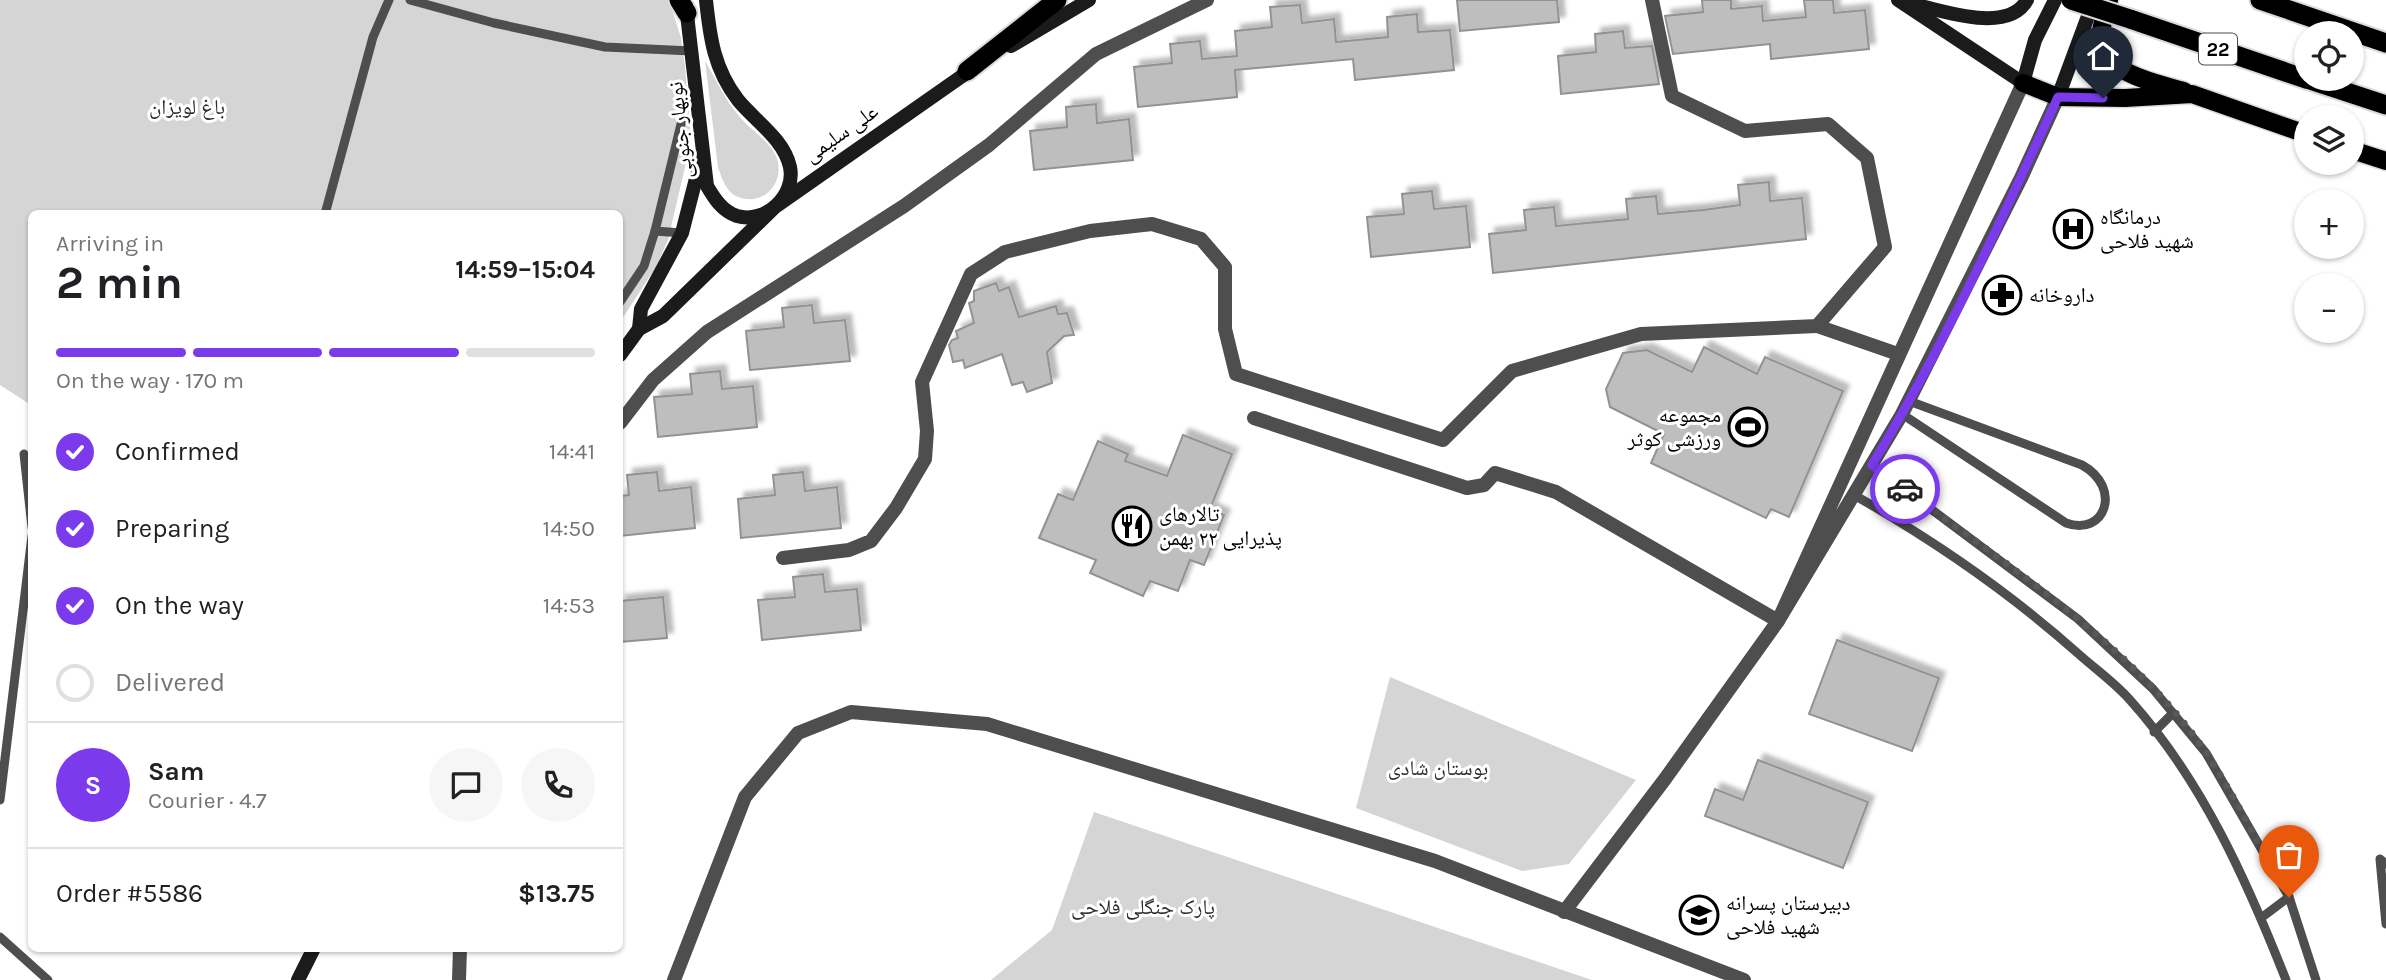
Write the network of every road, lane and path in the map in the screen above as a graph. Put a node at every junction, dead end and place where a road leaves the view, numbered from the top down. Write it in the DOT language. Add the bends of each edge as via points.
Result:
graph roads {
  1 [pos="389,0"];
  2 [pos="410,0"];
  3 [pos="706,0"];
  4 [pos="1057,0"];
  5 [pos="1089,0"];
  6 [pos="1207,0"];
  7 [pos="1652,0"];
  8 [pos="2027,0"];
  9 [pos="2055,0"];
  10 [pos="2071,0"];
  11 [pos="2094,0"];
  12 [pos="2109,0"];
  13 [pos="2260,0"];
  14 [pos="1899,1"];
  15 [pos="684,4"];
  16 [pos="2386,43"];
  17 [pos="692,51"];
  18 [pos="967,71"];
  19 [pos="2294,75"];
  20 [pos="2023,83"];
  21 [pos="2343,91"];
  22 [pos="2192,94"];
  23 [pos="2058,97"];
  24 [pos="2386,105"];
  25 [pos="682,120"];
  26 [pos="2294,130"];
  27 [pos="2364,154"];
  28 [pos="701,158"];
  29 [pos="2386,161"];
  30 [pos="775,207"];
  31 [pos="325,210"];
  32 [pos="655,231"];
  33 [pos="682,233"];
  34 [pos="623,298"];
  35 [pos="1816,326"];
  36 [pos="639,329"];
  37 [pos="623,351"];
  38 [pos="1898,354"];
  39 [pos="1906,407"];
  40 [pos="1254,418"];
  41 [pos="623,419"];
  42 [pos="24,454"];
  43 [pos="1872,465"];
  44 [pos="28,490"];
  45 [pos="1854,495"];
  46 [pos="783,558"];
  47 [pos="28,570"];
  48 [pos="1778,621"];
  49 [pos="2173,713"];
  50 [pos="2154,732"];
  51 [pos="0,800"];
  52 [pos="2386,864"];
  53 [pos="2289,897"];
  54 [pos="1564,912"];
  55 [pos="2261,918"];
  56 [pos="2386,924"];
  57 [pos="0,935"];
  58 [pos="312,952"];
  59 [pos="460,952"];
  60 [pos="48,980"];
  61 [pos="298,980"];
  62 [pos="459,980"];
  63 [pos="674,980"];
  64 [pos="1744,980"];
  65 [pos="2286,980"];
  66 [pos="2316,980"];
  1 -- 31 [label="lane" via="373,37"];
  2 -- 17 [label="lane" via="605,47"];
  3 -- 30 [label="main road" via="715,60 739,101 783,150 790,167 789,189"];
  4 -- 18 [label="highway"];
  5 -- 18 [label="main road, علی سلیمی"];
  6 -- 41 [label="street" via="1096,54 989,145 904,206 707,332 653,380"];
  7 -- 35 [label="street" via="1672,96 1745,131 1828,124 1867,158 1885,247"];
  8 -- 14 [label="main road" via="2010,16 1993,20"];
  9 -- 20 [label="main road" via="2035,40"];
  10 -- 19 [label="highway, 22, bridge"];
  11 -- 23 [label="main road"];
  12 -- 22 [label="main road" via="2101,33 2114,64 2128,74"];
  13 -- 16 [label="highway"];
  14 -- 20 [label="main road"];
  15 -- 17 [label="main road, نوبهار جنوبی"];
  17 -- 28 [label="main road, نوبهار جنوبی"];
  18 -- 30 [label="main road, علی سلیمی"];
  20 -- 23 [label="main road"];
  20 -- 38 [label="street"];
  21 -- 24 [label="highway, 22"];
  22 -- 23 [label="main road"];
  22 -- 26 [label="main road"];
  23 -- 39 [label="street"];
  25 -- 32 [label="lane"];
  27 -- 29 [label="main road"];
  28 -- 30 [label="main road, نوبهار جنوبی" via="707,186 719,204 736,215 757,216"];
  28 -- 33 [label="main road"];
  30 -- 36 [label="main road, علی سلیمی" via="663,316"];
  32 -- 33 [label="lane"];
  32 -- 34 [label="lane" via="644,266"];
  33 -- 36 [label="main road" via="641,309"];
  35 -- 38 [label="street"];
  35 -- 46 [label="street" via="1641,334 1512,371 1443,440 1236,373 1225,329 1225,267 1201,239 1152,224 1090,231 1005,252 971,274 922,382 925,459 896,509 871,541 849,551"];
  36 -- 37 [label="main road"];
  38 -- 48 [label="street"];
  39 -- 39 [label="lane" via="2066,523 2090,524 2101,513 2106,502 2097,473"];
  39 -- 43 [label="street"];
  40 -- 48 [label="street" via="1467,488 1484,485 1495,472 1556,492"];
  42 -- 44 [label="lane"];
  43 -- 45 [label="street"];
  43 -- 49 [label="lane" via="2078,619"];
  45 -- 48 [label="street"];
  45 -- 50 [label="lane" via="2037,617 2129,699"];
  47 -- 51 [label="lane"];
  48 -- 54 [label="street"];
  49 -- 50 [label="lane"];
  49 -- 53 [label="lane" via="2206,753"];
  50 -- 55 [label="lane" via="2237,860"];
  52 -- 56 [label="lane" via="2380,859"];
  53 -- 55 [label="lane"];
  53 -- 66 [label="lane"];
  54 -- 63 [label="street" via="1435,861 987,724 851,712 798,733 745,797"];
  54 -- 64 [label="street"];
  55 -- 65 [label="lane"];
  57 -- 60 [label="lane"];
  58 -- 61 [label="main road"];
  59 -- 62 [label="street"];
}
